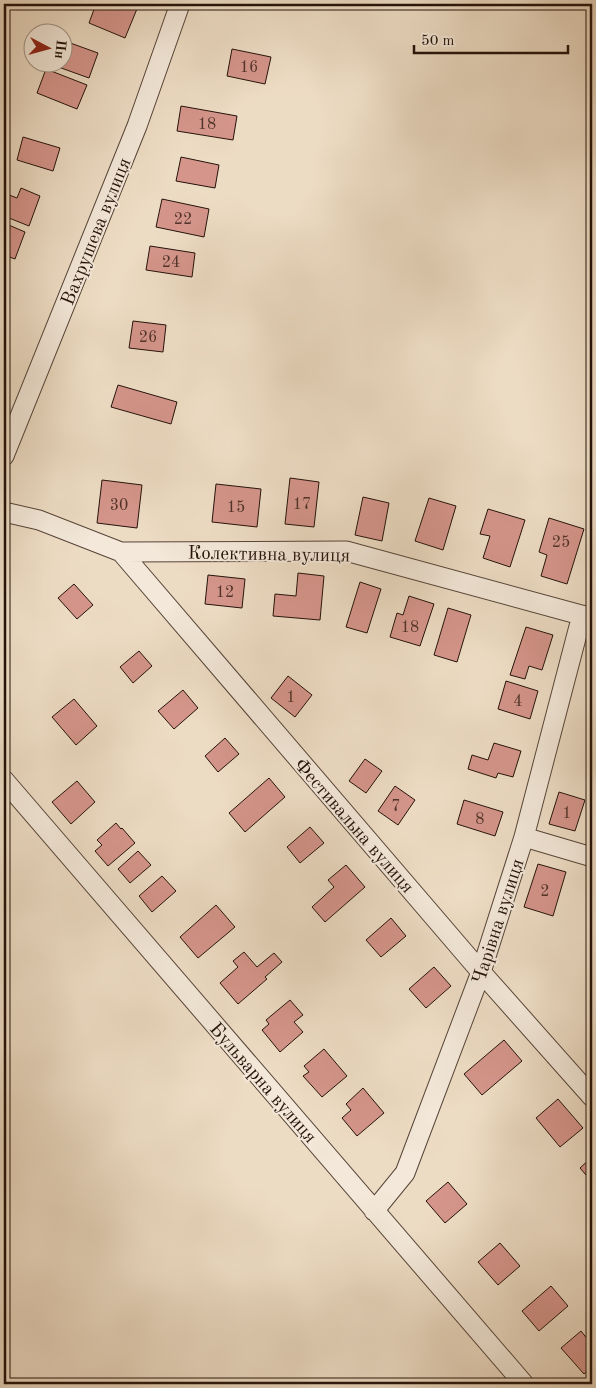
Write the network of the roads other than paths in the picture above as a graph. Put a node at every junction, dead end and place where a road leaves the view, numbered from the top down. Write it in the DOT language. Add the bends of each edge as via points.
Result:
graph roads {
  1 [pos="180,4"];
  2 [pos="4,456"];
  3 [pos="4,512"];
  4 [pos="120,552"];
  5 [pos="587,617"];
  6 [pos="4,780"];
  7 [pos="524,837"];
  8 [pos="592,857"];
  9 [pos="481,972"];
  10 [pos="592,1097"];
  11 [pos="374,1211"];
  12 [pos="524,1384"];
  1 -- 2 [label="street, Вахрушева вулиця" via="137,126"];
  3 -- 4 [label="street, Колективна вулиця" via="39,520"];
  4 -- 5 [label="street, Колективна вулиця" via="346,551"];
  4 -- 9 [label="street, Фестивальна вулиця"];
  5 -- 7 [label="street, Чарівна вулиця"];
  6 -- 11 [label="street, Бульварна вулиця"];
  7 -- 8 [label="street"];
  7 -- 9 [label="street, Чарівна вулиця"];
  9 -- 10 [label="street, Фестивальна вулиця"];
  9 -- 11 [label="street, Чарівна вулиця" via="405,1173"];
  11 -- 12 [label="street, Бульварна вулиця"];
}
